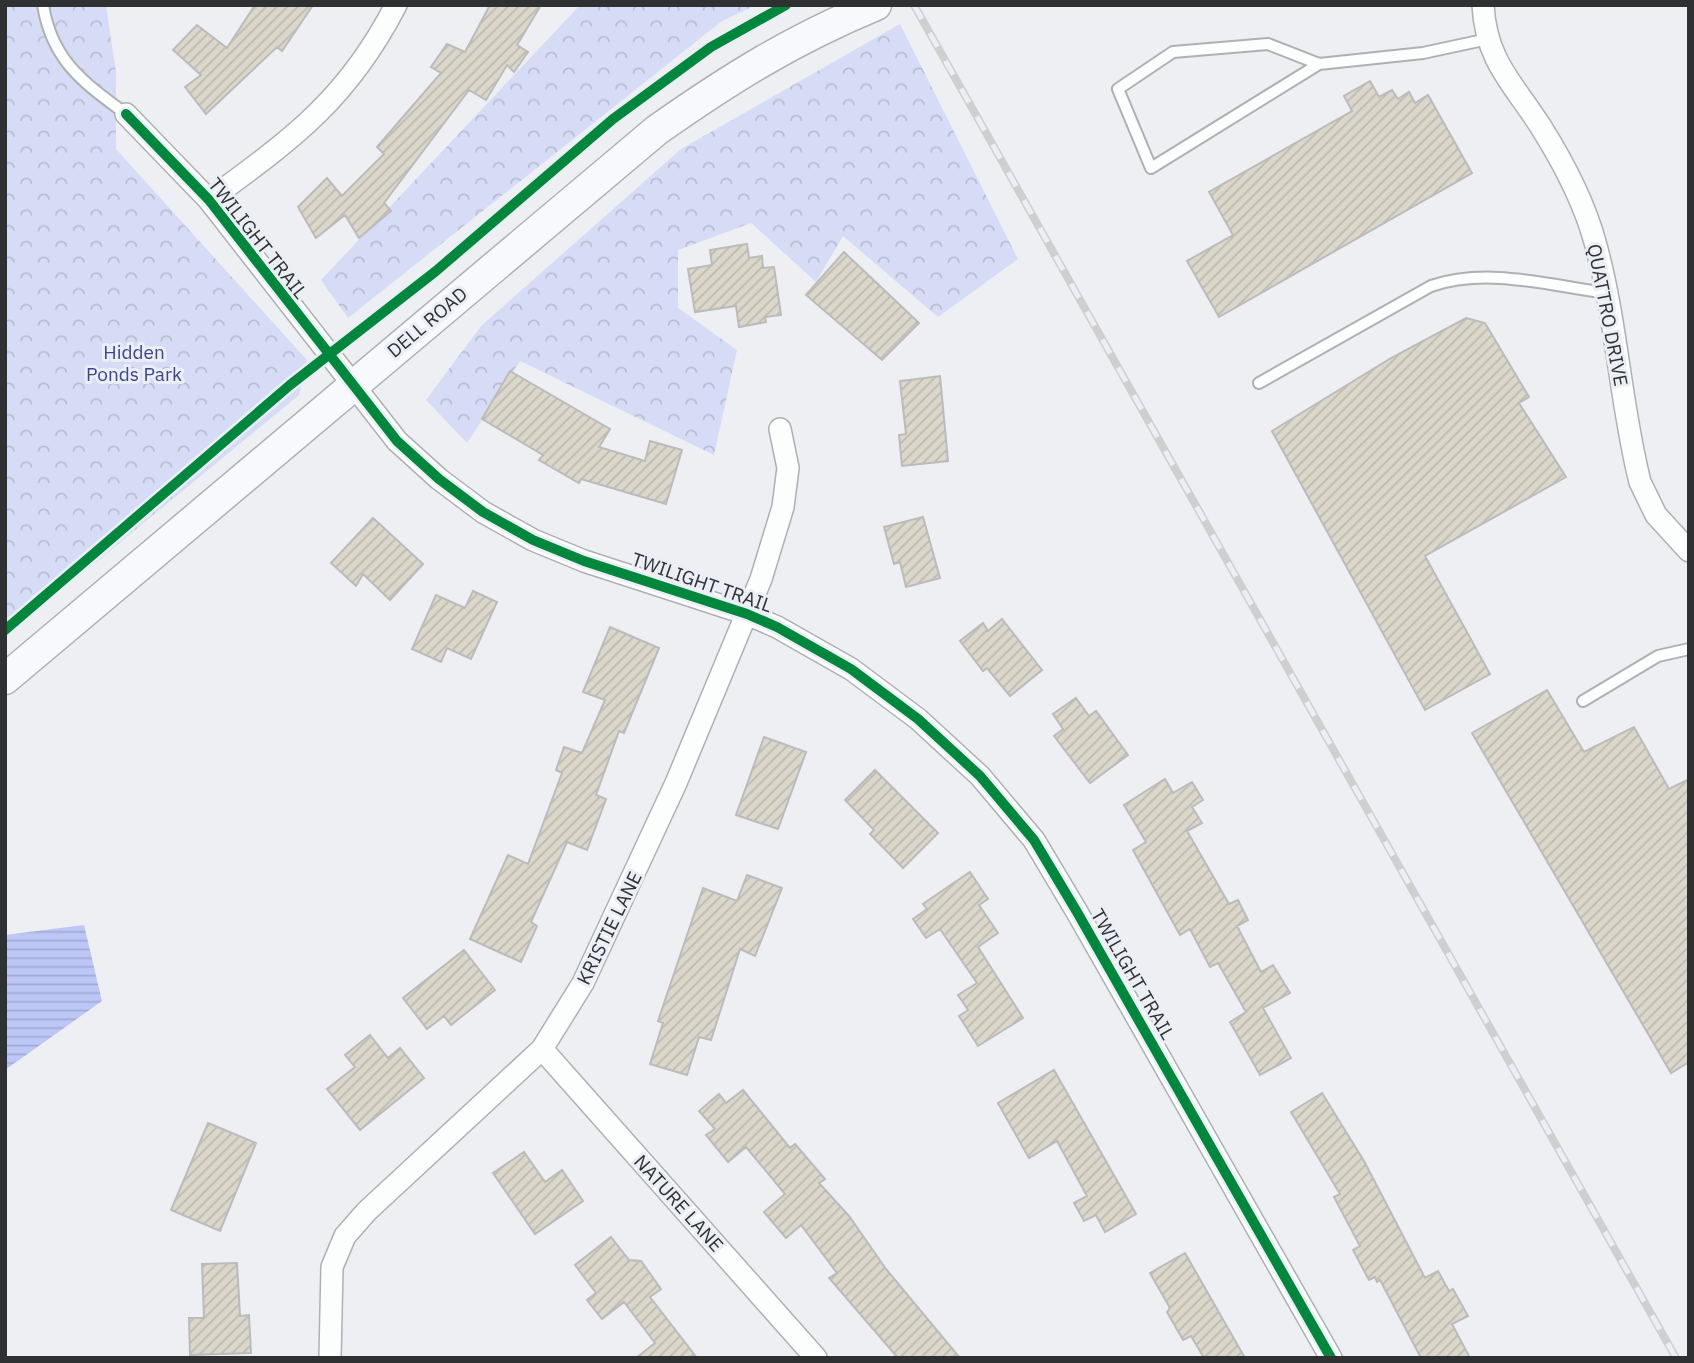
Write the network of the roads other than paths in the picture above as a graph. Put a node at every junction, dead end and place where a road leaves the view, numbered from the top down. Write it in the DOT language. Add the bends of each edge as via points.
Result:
graph roads {
  1 [pos="43,5"];
  2 [pos="396,5"];
  3 [pos="876,5"];
  4 [pos="1483,5"];
  5 [pos="1488,39"];
  6 [pos="1319,64"];
  7 [pos="127,114"];
  8 [pos="209,200"];
  9 [pos="1606,293"];
  10 [pos="1259,383"];
  11 [pos="351,386"];
  12 [pos="780,429"];
  13 [pos="1689,551"];
  14 [pos="747,614"];
  15 [pos="1689,649"];
  16 [pos="5,679"];
  17 [pos="1583,701"];
  18 [pos="542,1049"];
  19 [pos="330,1358"];
  20 [pos="816,1358"];
  21 [pos="1331,1358"];
  1 -- 7 [label="lane" via="47,29 76,77"];
  2 -- 8 [label="street" via="349,82 302,131"];
  3 -- 11 [label="street, DELL ROAD" via="817,29 734,76 668,122"];
  4 -- 5 [label="street, QUATTRO DRIVE"];
  5 -- 6 [label="lane" via="1423,53"];
  5 -- 9 [label="street, QUATTRO DRIVE" via="1502,74 1572,181 1595,241"];
  6 -- 6 [label="lane" via="1151,167 1118,89 1173,52 1268,44"];
  7 -- 8 [label="street, TWILIGHT TRAIL"];
  8 -- 11 [label="street, TWILIGHT TRAIL"];
  9 -- 10 [label="lane" via="1501,278 1458,277 1431,286"];
  9 -- 13 [label="street, QUATTRO DRIVE" via="1640,482 1656,515"];
  11 -- 14 [label="street, TWILIGHT TRAIL" via="397,441 483,512 584,561"];
  11 -- 16 [label="street, DELL ROAD"];
  12 -- 14 [label="street, KRISTIE LANE" via="788,468 783,507"];
  14 -- 18 [label="street, KRISTIE LANE" via="618,912 583,983"];
  14 -- 21 [label="street, TWILIGHT TRAIL" via="851,669 918,719 980,776 1034,840"];
  15 -- 17 [label="lane" via="1658,656"];
  18 -- 19 [label="street, KRISTIE LANE" via="345,1236 332,1267"];
  18 -- 20 [label="street, NATURE LANE"];
}
